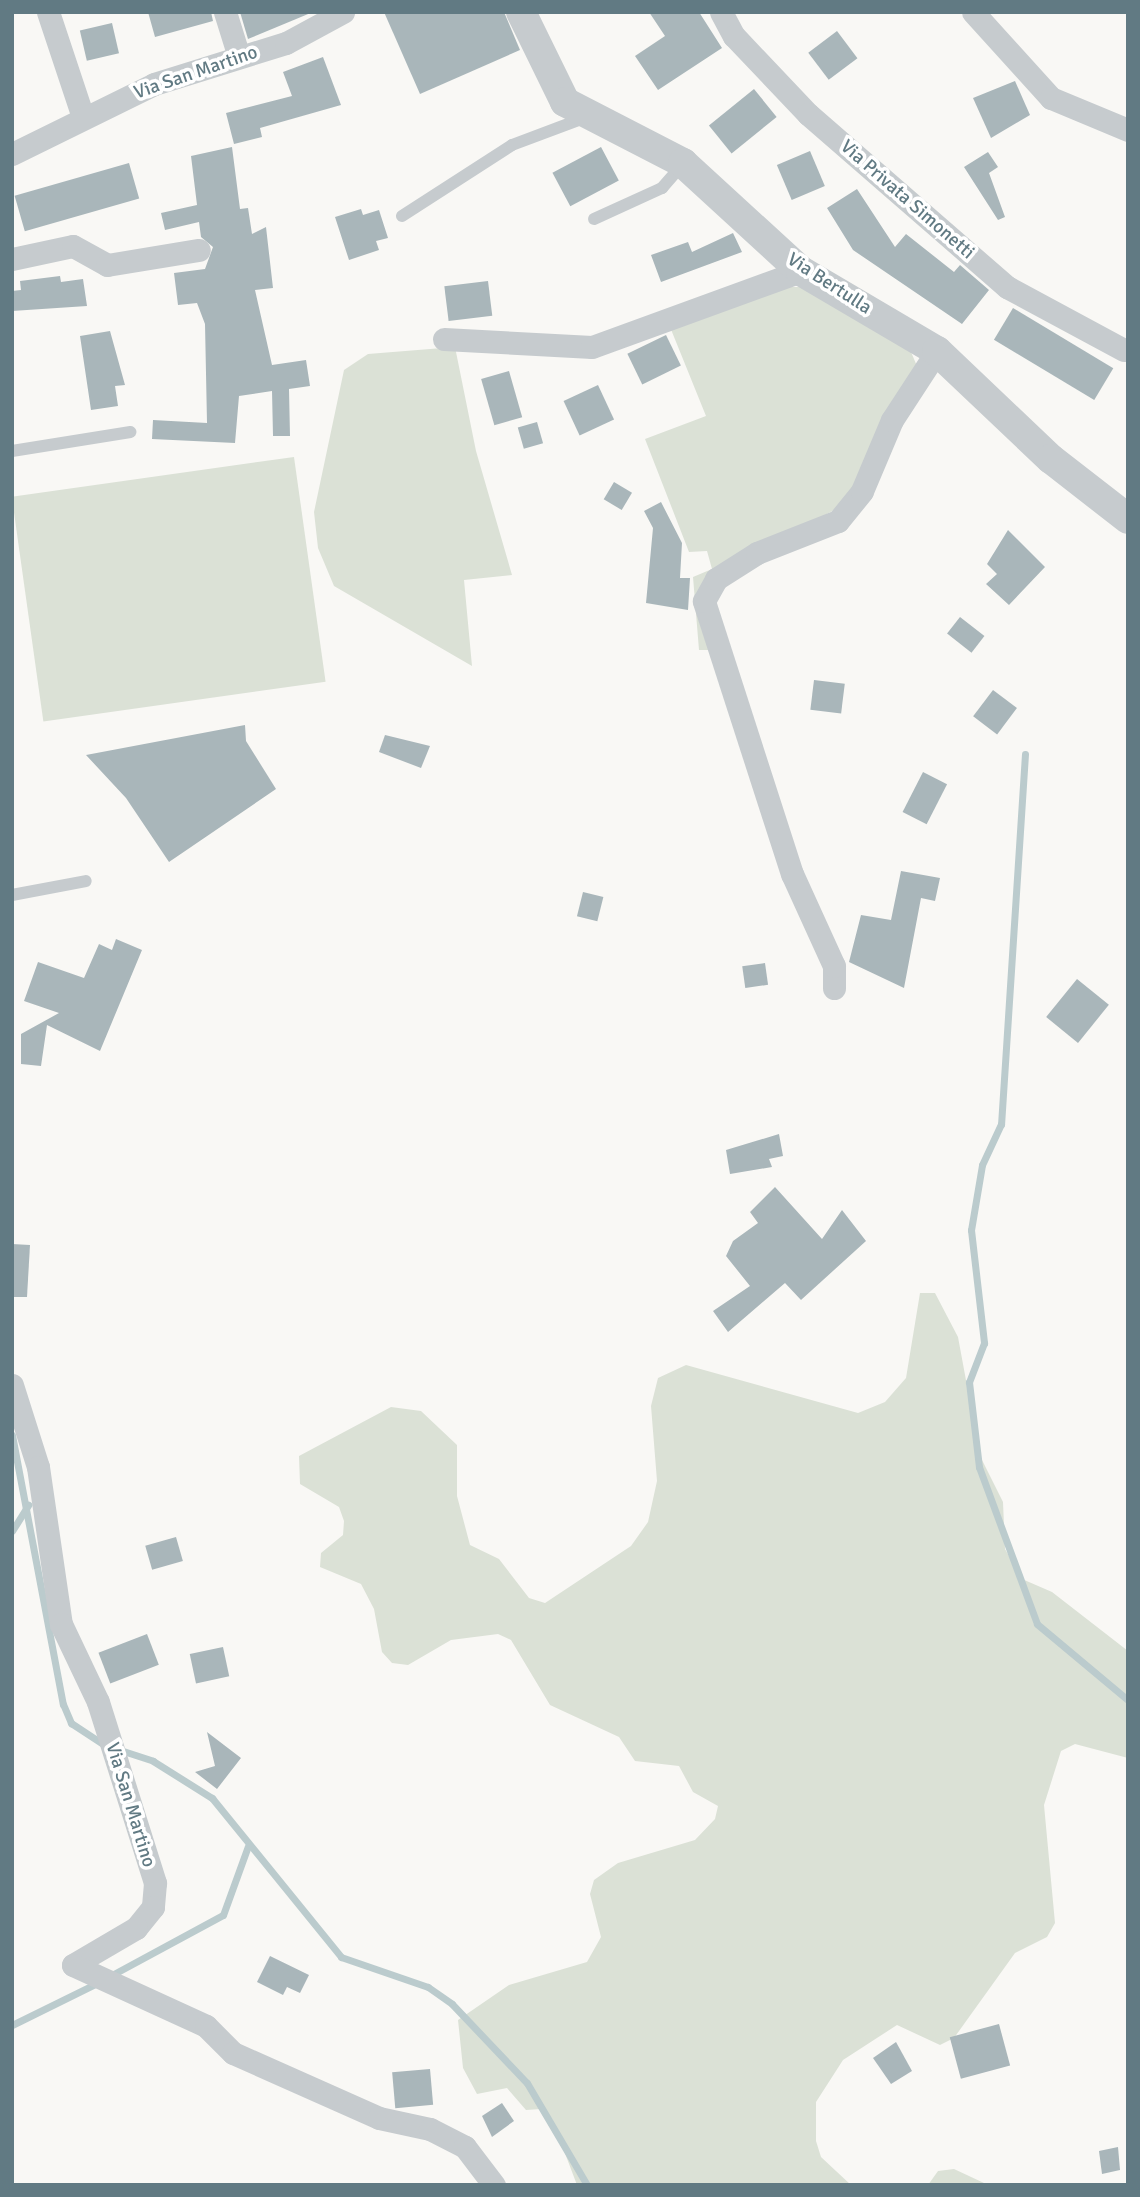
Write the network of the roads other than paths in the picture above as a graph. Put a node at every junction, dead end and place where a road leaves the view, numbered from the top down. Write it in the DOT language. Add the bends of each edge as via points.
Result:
graph roads {
  1 [pos="48,12"];
  2 [pos="225,12"];
  3 [pos="343,12"];
  4 [pos="521,12"];
  5 [pos="722,12"];
  6 [pos="973,12"];
  7 [pos="239,57"];
  8 [pos="83,117"];
  9 [pos="588,117"];
  10 [pos="1128,130"];
  11 [pos="12,154"];
  12 [pos="683,163"];
  13 [pos="402,216"];
  14 [pos="594,219"];
  15 [pos="199,250"];
  16 [pos="12,259"];
  17 [pos="801,271"];
  18 [pos="444,339"];
  19 [pos="1124,350"];
  20 [pos="936,351"];
  21 [pos="130,432"];
  22 [pos="12,451"];
  23 [pos="1128,519"];
  24 [pos="86,881"];
  25 [pos="12,895"];
  26 [pos="834,988"];
  27 [pos="12,1385"];
  28 [pos="494,2185"];
  1 -- 8 [label="street"];
  2 -- 7 [label="street"];
  3 -- 7 [label="street, Via San Martino" via="286,43"];
  4 -- 9 [label="street, Via Bertulla" via="555,88"];
  5 -- 19 [label="street, Via Privata Simonetti" via="734,36 808,114 1007,287"];
  6 -- 10 [label="street" via="1051,99"];
  7 -- 8 [label="street, Via San Martino" via="154,84"];
  8 -- 11 [label="street, Via San Martino"];
  9 -- 12 [label="street, Via Bertulla"];
  9 -- 13 [label="lane" via="512,145"];
  12 -- 14 [label="lane" via="662,188"];
  12 -- 17 [label="street, Via Bertulla"];
  15 -- 16 [label="street" via="107,265 73,246"];
  17 -- 18 [label="street" via="592,347"];
  17 -- 20 [label="street, Via Bertulla"];
  20 -- 23 [label="street, Via Bertulla" via="1051,459"];
  20 -- 26 [label="street" via="891,420 862,491 838,521 757,552 716,579 704,601 792,874 834,966"];
  21 -- 22 [label="lane"];
  24 -- 25 [label="lane"];
  27 -- 28 [label="street, Via San Martino" via="38,1467 61,1624 99,1702 155,1883 153,1907 136,1928 73,1965 206,2026 233,2053 379,2119 430,2129 464,2147"];
}
